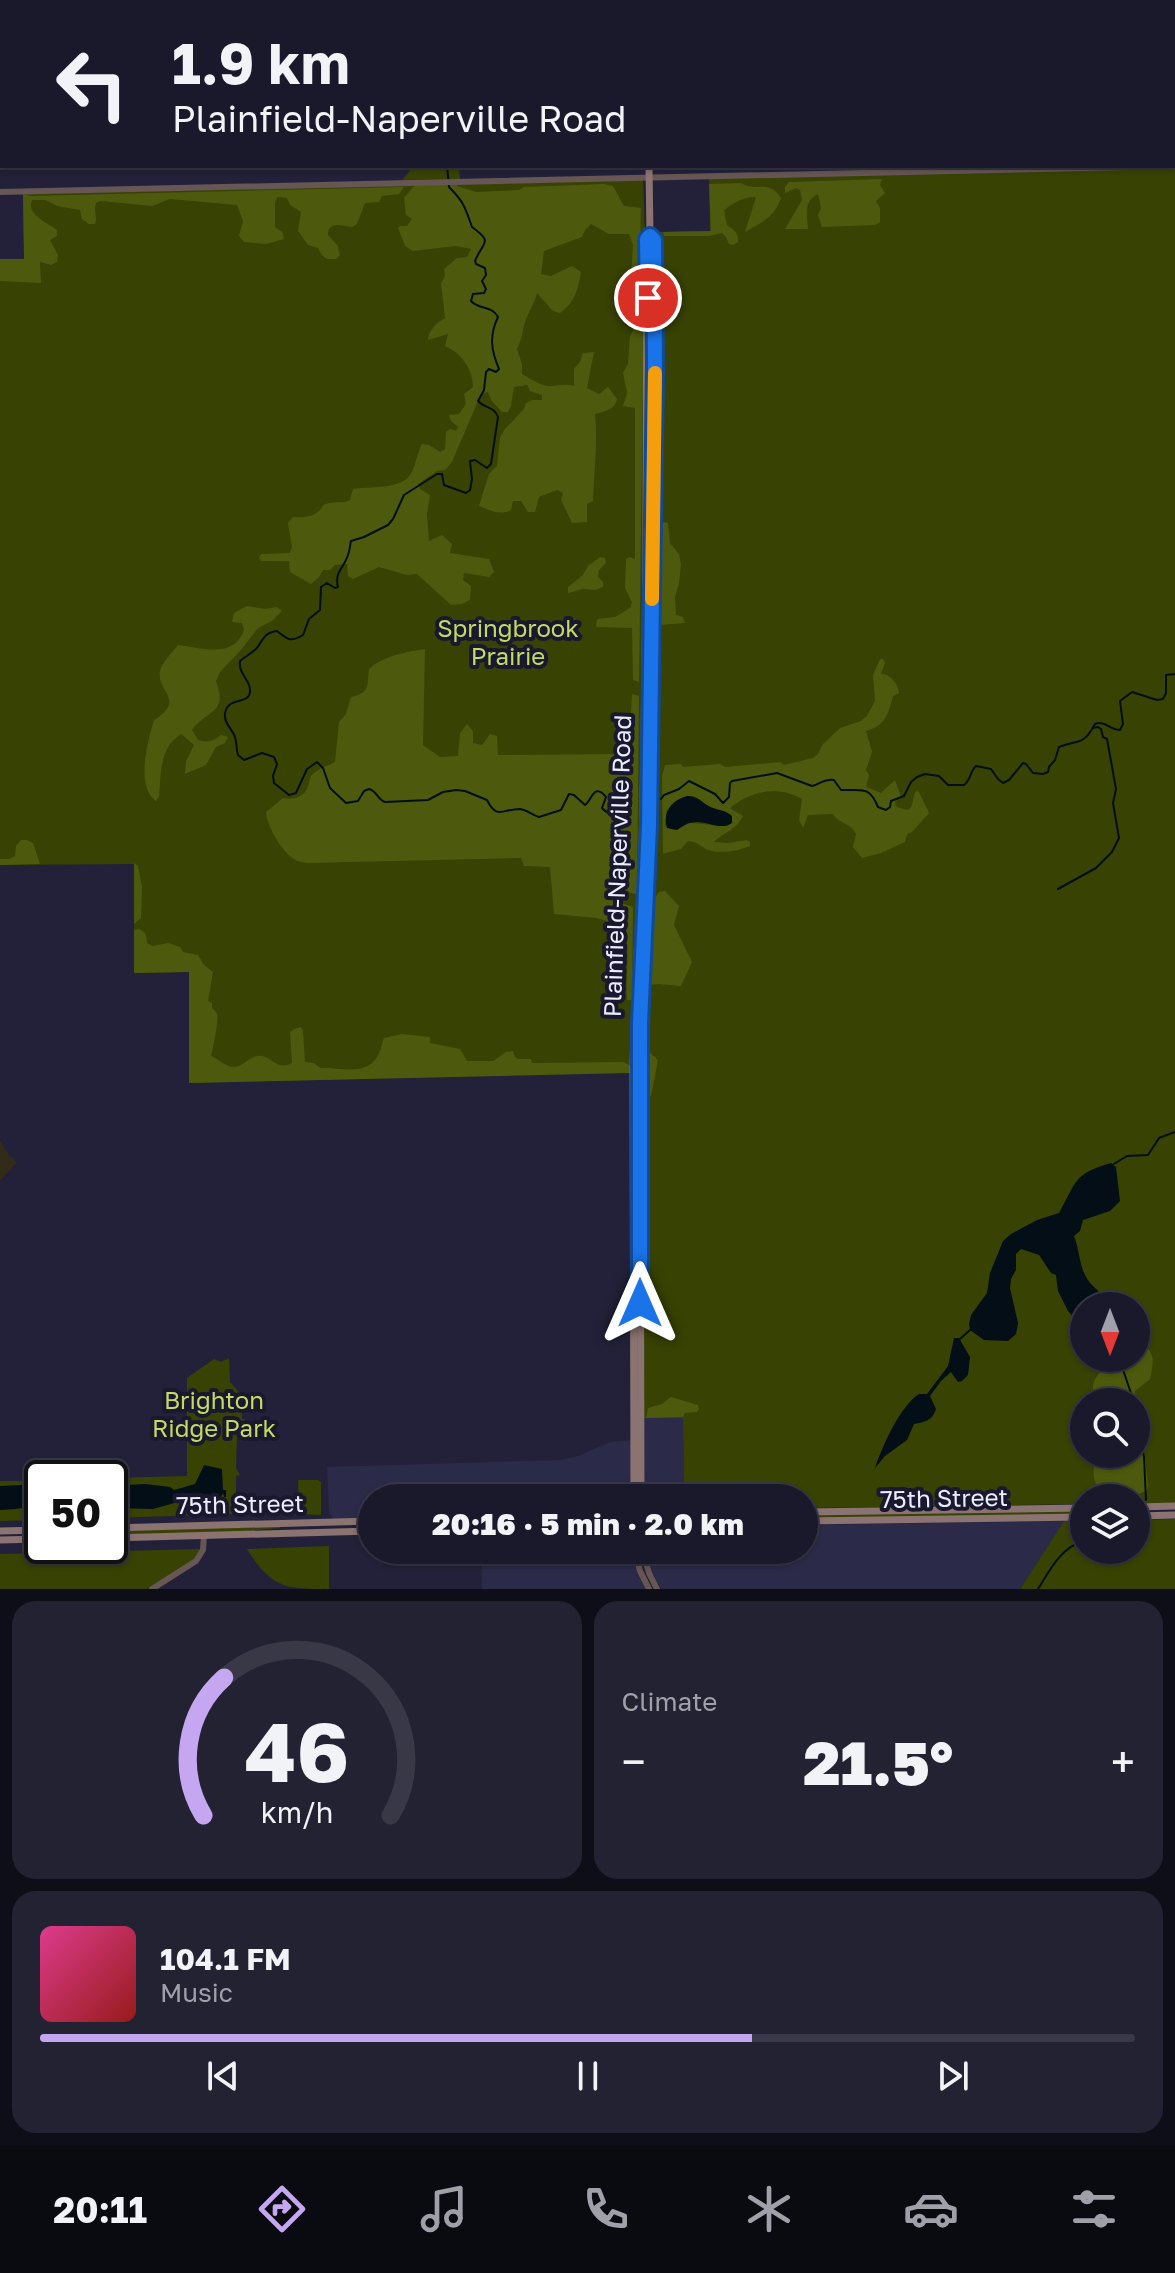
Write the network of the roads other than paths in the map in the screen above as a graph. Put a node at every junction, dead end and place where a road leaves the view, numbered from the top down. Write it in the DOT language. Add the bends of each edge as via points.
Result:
graph roads {
  1 [pos="649,168"];
  2 [pos="1079,168"];
  3 [pos="649,177"];
  4 [pos="0,192"];
  5 [pos="650,236"];
  6 [pos="634,1484"];
  7 [pos="641,1484"];
  8 [pos="1175,1506"];
  9 [pos="1150,1507"];
  10 [pos="1070,1508"];
  11 [pos="818,1512"];
  12 [pos="1175,1515"];
  13 [pos="1150,1516"];
  14 [pos="1070,1517"];
  15 [pos="818,1521"];
  16 [pos="358,1522"];
  17 [pos="325,1523"];
  18 [pos="128,1528"];
  19 [pos="24,1530"];
  20 [pos="0,1531"];
  21 [pos="358,1531"];
  22 [pos="313,1532"];
  23 [pos="204,1535"];
  24 [pos="128,1537"];
  25 [pos="24,1539"];
  26 [pos="0,1540"];
  27 [pos="638,1564"];
  28 [pos="646,1564"];
  29 [pos="152,1589"];
  30 [pos="649,1589"];
  31 [pos="657,1589"];
  1 -- 3 [label="main road, Plainfield-Naperville Road"];
  2 -- 3 [label="street"];
  3 -- 4 [label="street"];
  3 -- 5 [label="main road, Plainfield-Naperville Road"];
  5 -- 6 [label="main road, Plainfield-Naperville Road" via="642,847 633,1023"];
  5 -- 7 [label="main road, Plainfield-Naperville Road" via="655,342 649,858 640,1023"];
  8 -- 9 [label="main road"];
  10 -- 11 [label="main road, 75th Street"];
  12 -- 13 [label="main road"];
  14 -- 15 [label="main road, 75th Street"];
  16 -- 17 [label="main road, 75th Street"];
  17 -- 18 [label="main road, 75th Street"];
  17 -- 22 [label="main road"];
  19 -- 20 [label="main road"];
  21 -- 22 [label="main road, 75th Street"];
  22 -- 23 [label="main road, 75th Street"];
  23 -- 24 [label="main road, 75th Street"];
  23 -- 29 [label="street" via="196,1561"];
  25 -- 26 [label="main road"];
  27 -- 30 [label="street"];
  28 -- 31 [label="street"];
}
